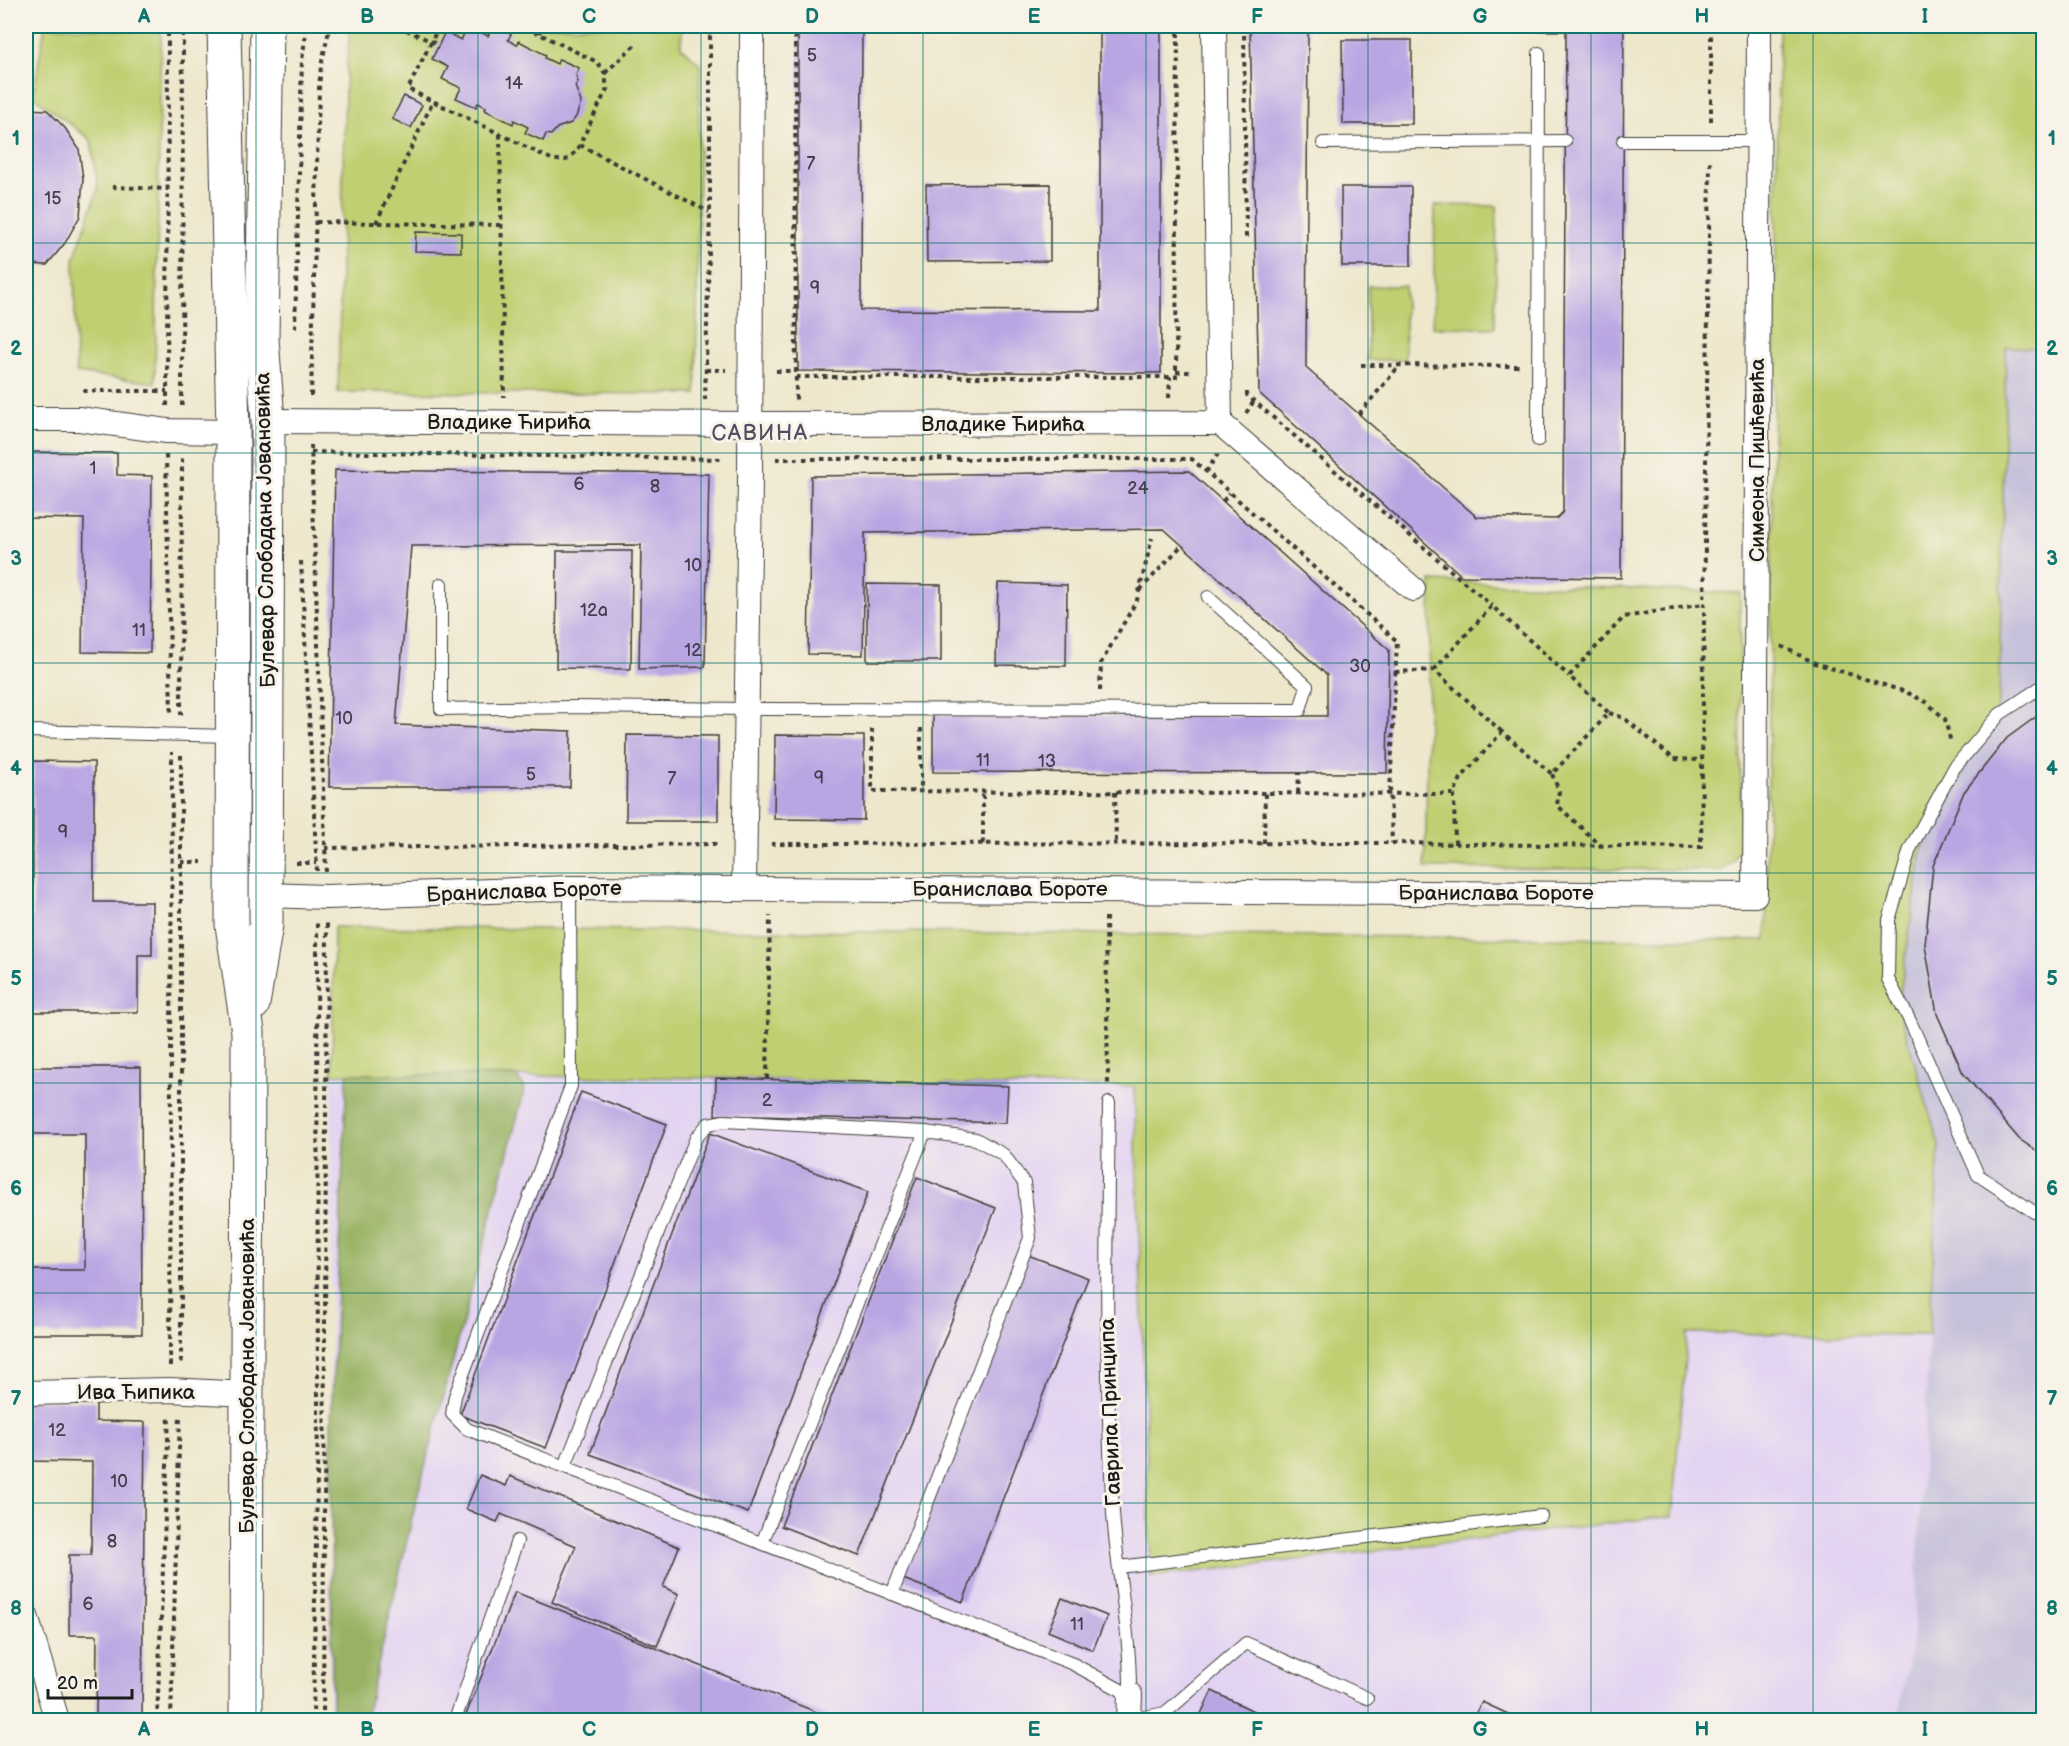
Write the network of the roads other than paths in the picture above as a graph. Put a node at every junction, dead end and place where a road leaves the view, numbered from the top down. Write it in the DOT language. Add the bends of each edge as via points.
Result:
graph roads {
  1 [pos="211,26"];
  2 [pos="285,26"];
  3 [pos="752,26"];
  4 [pos="1214,26"];
  5 [pos="1759,26"];
  6 [pos="267,39"];
  7 [pos="224,41"];
  8 [pos="1539,53"];
  9 [pos="1539,141"];
  10 [pos="1565,141"];
  11 [pos="1623,141"];
  12 [pos="1758,141"];
  13 [pos="1323,143"];
  14 [pos="26,418"];
  15 [pos="268,421"];
  16 [pos="1220,423"];
  17 [pos="750,424"];
  18 [pos="232,432"];
  19 [pos="1538,440"];
  20 [pos="441,584"];
  21 [pos="1413,589"];
  22 [pos="1208,597"];
  23 [pos="2043,685"];
  24 [pos="747,709"];
  25 [pos="26,731"];
  26 [pos="232,736"];
  27 [pos="570,888"];
  28 [pos="744,888"];
  29 [pos="265,895"];
  30 [pos="1755,895"];
  31 [pos="248,1032"];
  32 [pos="1109,1103"];
  33 [pos="925,1132"];
  34 [pos="2043,1215"];
  35 [pos="26,1393"];
  36 [pos="246,1394"];
  37 [pos="565,1466"];
  38 [pos="1541,1516"];
  39 [pos="517,1541"];
  40 [pos="762,1543"];
  41 [pos="1119,1567"];
  42 [pos="892,1593"];
  43 [pos="26,1616"];
  44 [pos="1130,1695"];
  45 [pos="1367,1698"];
  46 [pos="57,1720"];
  47 [pos="246,1720"];
  48 [pos="455,1720"];
  49 [pos="1129,1720"];
  1 -- 7 [label="street"];
  2 -- 6 [label="street"];
  3 -- 17 [label="street"];
  4 -- 16 [label="street"];
  5 -- 12 [label="street, Симеона Пишћевића"];
  6 -- 15 [label="street, Булевар Слободана Јовановића" via="262,338"];
  7 -- 18 [label="street, Булевар Слободана Јовановића"];
  8 -- 9 [label="lane"];
  9 -- 10 [label="lane"];
  9 -- 13 [label="lane"];
  9 -- 19 [label="lane"];
  11 -- 12 [label="lane"];
  12 -- 30 [label="street, Симеона Пишћевића"];
  14 -- 18 [label="street"];
  15 -- 17 [label="street, Владике Ћирића"];
  15 -- 29 [label="street, Булевар Слободана Јовановића"];
  16 -- 17 [label="street, Владике Ћирића"];
  16 -- 21 [label="street"];
  17 -- 24 [label="street"];
  18 -- 26 [label="street, Булевар Слободана Јовановића"];
  20 -- 24 [label="lane" via="441,709"];
  22 -- 24 [label="lane" via="1307,686 1300,710"];
  23 -- 34 [label="lane" via="2000,714 1954,768 1910,849 1889,920 1888,979 1978,1175"];
  24 -- 28 [label="street"];
  25 -- 26 [label="lane"];
  26 -- 31 [label="street, Булевар Слободана Јовановића" via="232,925"];
  27 -- 28 [label="street, Бранислава Бороте"];
  27 -- 29 [label="street, Бранислава Бороте" via="327,897"];
  27 -- 37 [label="lane" via="571,1086 455,1396 452,1414 468,1429"];
  28 -- 30 [label="street, Бранислава Бороте"];
  29 -- 31 [label="street, Булевар Слободана Јовановића" via="266,925"];
  31 -- 36 [label="street, Булевар Слободана Јовановића"];
  32 -- 41 [label="lane, Гаврила Принципа" via="1106,1348"];
  33 -- 37 [label="lane" via="724,1121 708,1124 696,1138"];
  33 -- 40 [label="lane"];
  33 -- 42 [label="lane" via="976,1139 1004,1155 1024,1183 1030,1238"];
  35 -- 36 [label="street, Ива Ћипика" via="176,1390"];
  36 -- 47 [label="street, Булевар Слободана Јовановића"];
  37 -- 40 [label="lane"];
  38 -- 41 [label="lane"];
  39 -- 48 [label="lane"];
  40 -- 42 [label="lane"];
  41 -- 44 [label="lane, Гаврила Принципа"];
  42 -- 44 [label="lane" via="1073,1665"];
  43 -- 46 [label="street"];
  44 -- 49 [label="street, Гаврила Принципа"];
  45 -- 49 [label="lane" via="1246,1643 1166,1713"];
}
